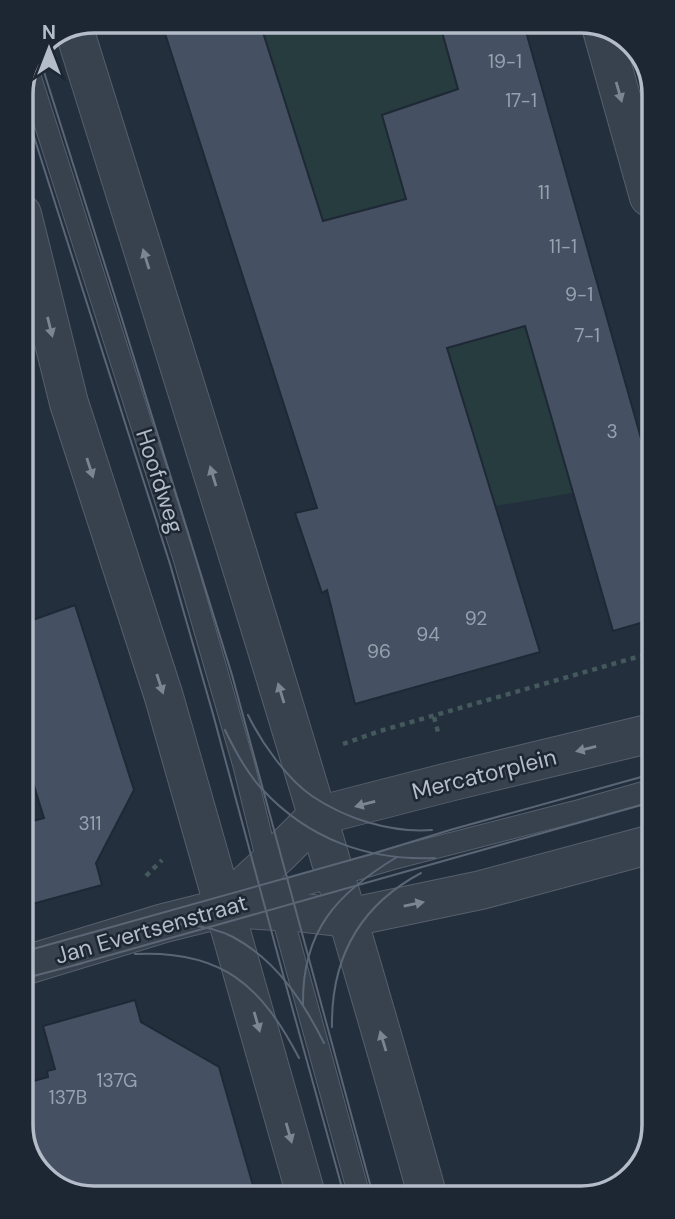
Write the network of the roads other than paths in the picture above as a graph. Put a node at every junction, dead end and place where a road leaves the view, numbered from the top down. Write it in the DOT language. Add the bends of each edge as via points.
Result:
graph roads {
  1 [pos="76,36"];
  2 [pos="605,39"];
  3 [pos="33,88"];
  4 [pos="642,149"];
  5 [pos="33,258"];
  6 [pos="642,735"];
  7 [pos="642,793"];
  8 [pos="317,816"];
  9 [pos="642,847"];
  10 [pos="335,876"];
  11 [pos="276,890"];
  12 [pos="222,902"];
  13 [pos="347,918"];
  14 [pos="33,963"];
  15 [pos="303,1186"];
  16 [pos="357,1186"];
  17 [pos="425,1186"];
  8 -- 1 [label="street, one-way"];
  2 -- 4 [label="street, one-way"];
  3 -- 11 [label="lane, Hoofdweg" via="184,558"];
  5 -- 12 [label="street, one-way" via="69,403 164,697"];
  6 -- 8 [label="street, Mercatorplein, one-way"];
  7 -- 10 [label="lane"];
  8 -- 10 [label="street"];
  8 -- 11 [label="street, Mercatorplein"];
  13 -- 9 [label="street, one-way" via="481,890"];
  10 -- 11 [label="lane"];
  10 -- 13 [label="street"];
  11 -- 12 [label="street, Mercatorplein" via="239,891"];
  11 -- 13 [label="street"];
  11 -- 16 [label="lane"];
  12 -- 14 [label="street, Jan Evertsenstraat"];
  12 -- 15 [label="street, one-way"];
  17 -- 13 [label="street, one-way"];
}
